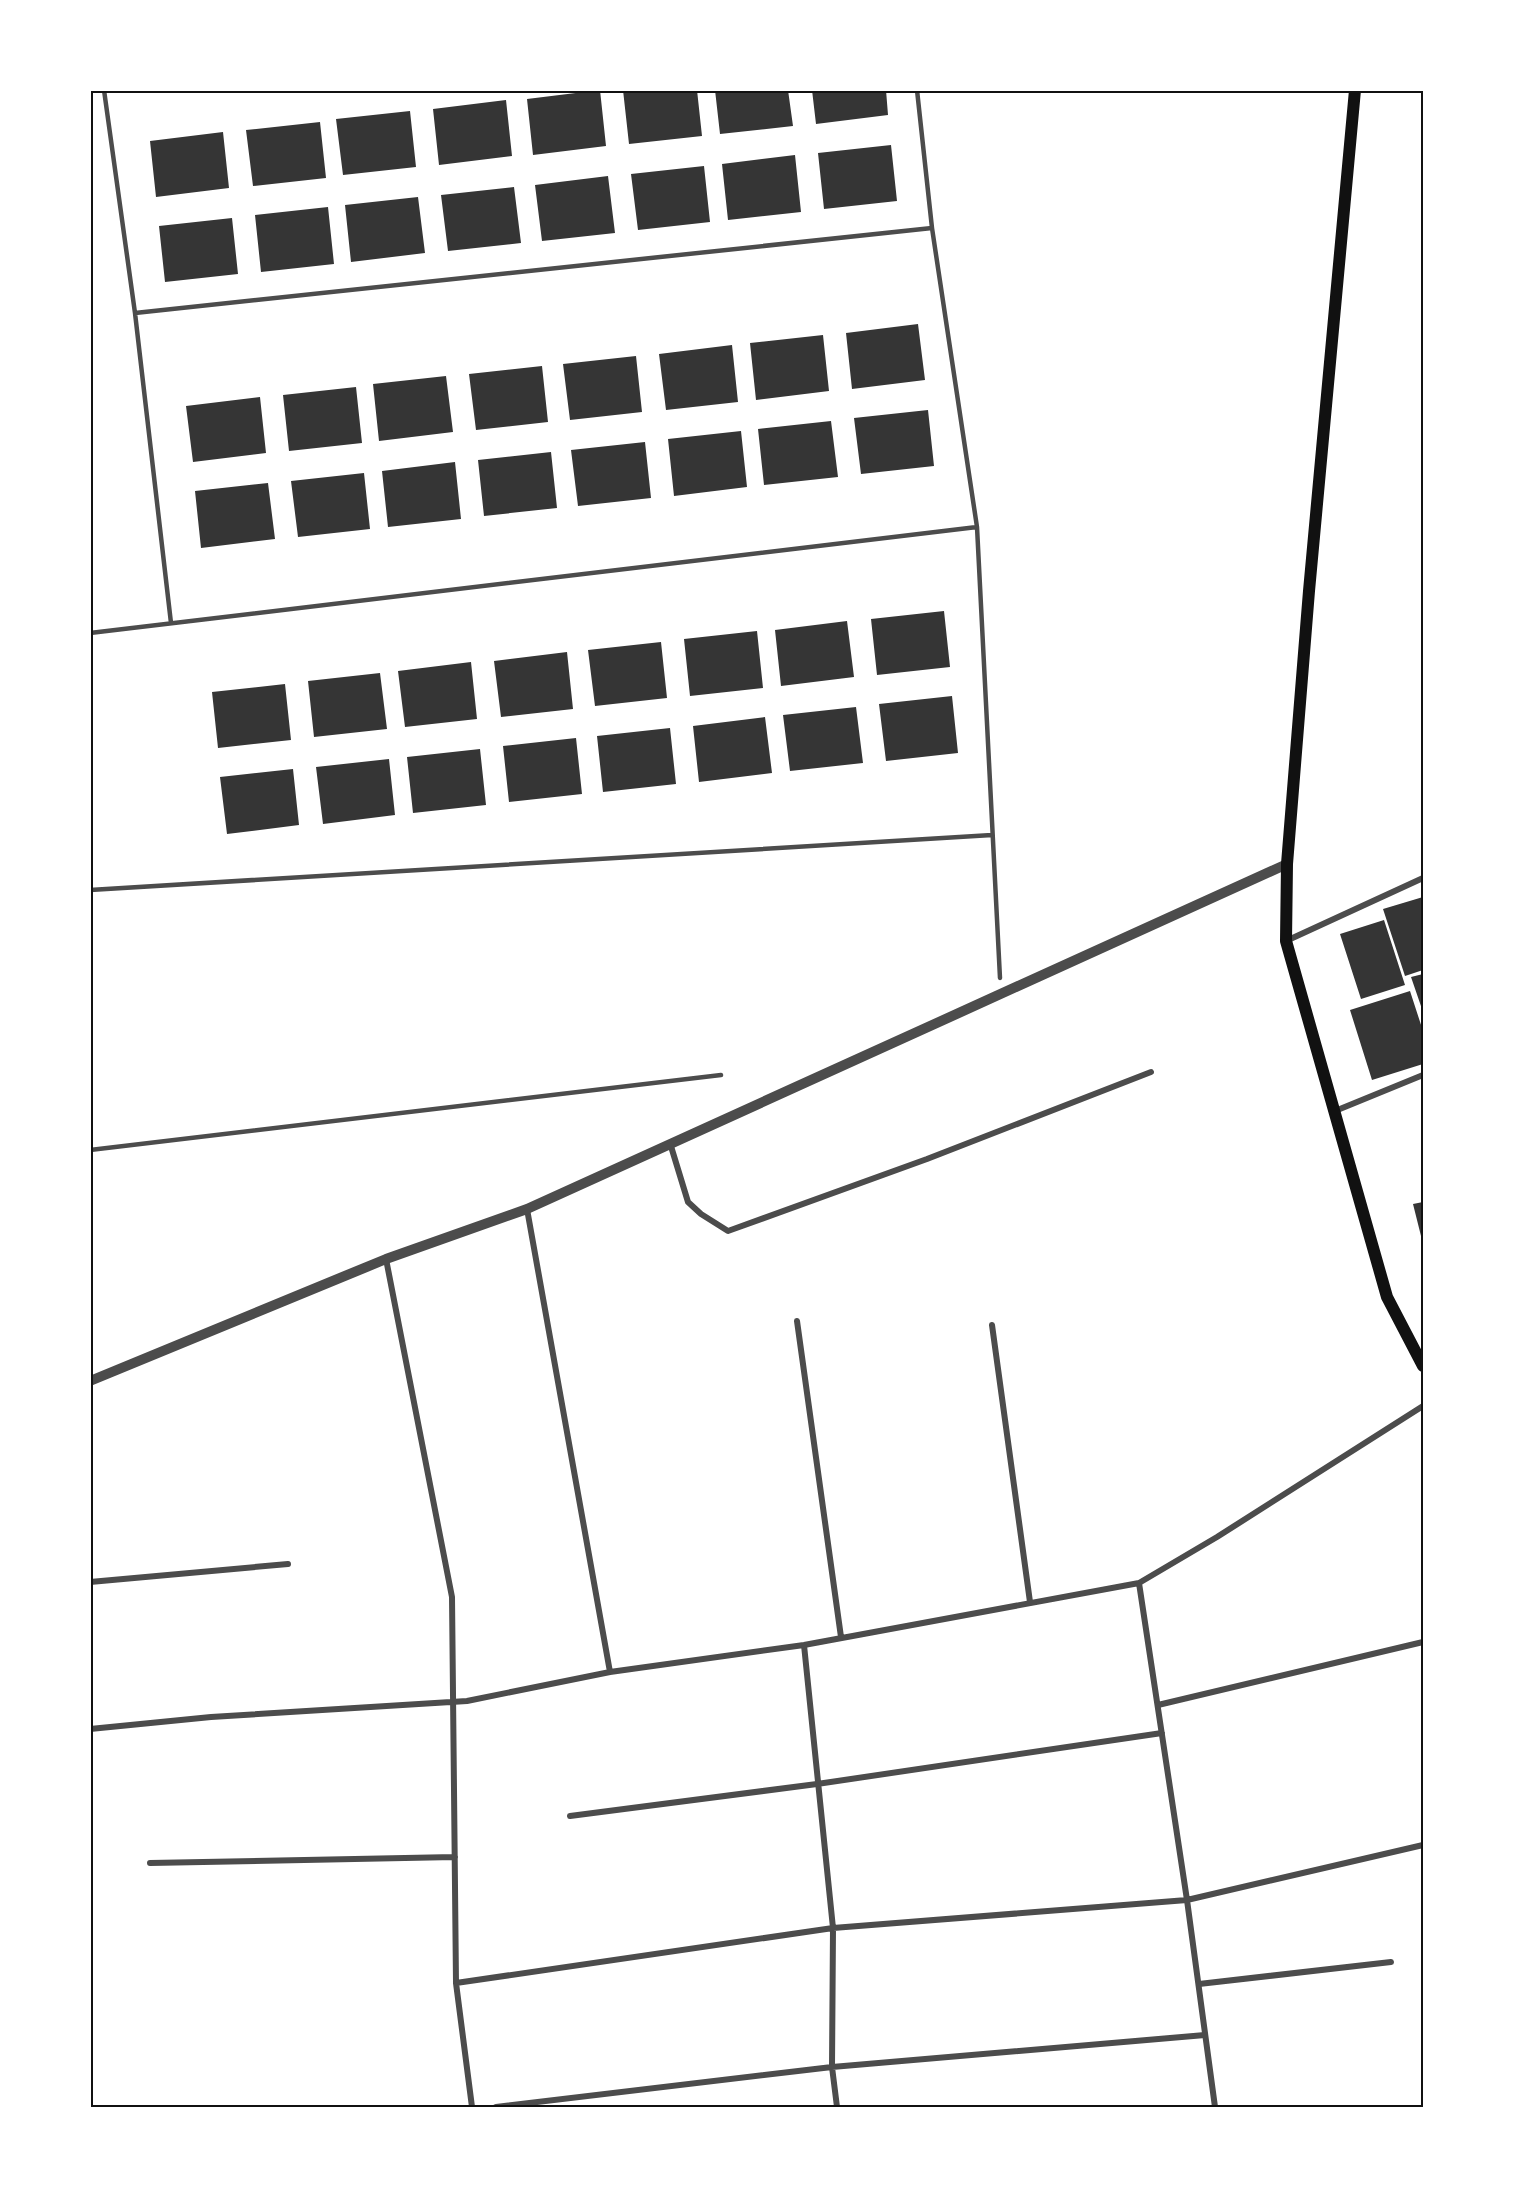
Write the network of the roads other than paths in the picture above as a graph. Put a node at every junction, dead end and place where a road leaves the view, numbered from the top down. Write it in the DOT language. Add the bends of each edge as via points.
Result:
graph roads {
  1 [pos="104,90"];
  2 [pos="917,90"];
  3 [pos="1355,90"];
  4 [pos="932,228"];
  5 [pos="135,313"];
  6 [pos="977,528"];
  7 [pos="171,624"];
  8 [pos="90,633"];
  9 [pos="992,835"];
  10 [pos="1287,864"];
  11 [pos="1423,878"];
  12 [pos="90,890"];
  13 [pos="1286,941"];
  14 [pos="1000,978"];
  15 [pos="1151,1072"];
  16 [pos="1423,1074"];
  17 [pos="721,1075"];
  18 [pos="1334,1111"];
  19 [pos="669,1143"];
  20 [pos="90,1150"];
  21 [pos="527,1209"];
  22 [pos="386,1259"];
  23 [pos="797,1321"];
  24 [pos="992,1325"];
  25 [pos="1423,1366"];
  26 [pos="90,1382"];
  27 [pos="1423,1406"];
  28 [pos="288,1563"];
  29 [pos="90,1582"];
  30 [pos="1139,1583"];
  31 [pos="1030,1602"];
  32 [pos="841,1637"];
  33 [pos="1423,1642"];
  34 [pos="804,1644"];
  35 [pos="609,1672"];
  36 [pos="453,1701"];
  37 [pos="1158,1705"];
  38 [pos="90,1729"];
  39 [pos="1162,1733"];
  40 [pos="817,1784"];
  41 [pos="570,1816"];
  42 [pos="1423,1845"];
  43 [pos="455,1857"];
  44 [pos="150,1863"];
  45 [pos="1187,1900"];
  46 [pos="833,1928"];
  47 [pos="1391,1962"];
  48 [pos="456,1983"];
  49 [pos="1199,1984"];
  50 [pos="1205,2035"];
  51 [pos="832,2067"];
  52 [pos="472,2107"];
  53 [pos="495,2107"];
  54 [pos="837,2107"];
  55 [pos="1215,2107"];
  1 -- 5 [label="lane"];
  2 -- 4 [label="lane"];
  3 -- 10 [label="main road"];
  4 -- 5 [label="lane"];
  4 -- 6 [label="lane"];
  5 -- 7 [label="lane"];
  6 -- 7 [label="lane"];
  6 -- 9 [label="lane"];
  7 -- 8 [label="lane"];
  9 -- 12 [label="lane"];
  9 -- 14 [label="lane"];
  10 -- 13 [label="main road"];
  10 -- 19 [label="street"];
  11 -- 13 [label="street"];
  13 -- 18 [label="main road"];
  15 -- 19 [label="street" via="728,1231 688,1202"];
  16 -- 18 [label="street"];
  17 -- 20 [label="lane"];
  18 -- 25 [label="main road" via="1387,1298"];
  19 -- 21 [label="street"];
  21 -- 22 [label="street"];
  21 -- 35 [label="street"];
  22 -- 26 [label="street"];
  22 -- 36 [label="street" via="452,1598"];
  23 -- 32 [label="street"];
  24 -- 31 [label="street"];
  27 -- 30 [label="street"];
  28 -- 29 [label="street"];
  30 -- 31 [label="street"];
  30 -- 37 [label="street"];
  31 -- 32 [label="street"];
  32 -- 34 [label="street"];
  33 -- 37 [label="street"];
  34 -- 35 [label="street"];
  34 -- 40 [label="street"];
  35 -- 36 [label="street"];
  36 -- 38 [label="street"];
  36 -- 43 [label="street"];
  37 -- 39 [label="street"];
  39 -- 40 [label="street"];
  39 -- 45 [label="street"];
  40 -- 41 [label="street"];
  40 -- 46 [label="street"];
  42 -- 45 [label="street"];
  43 -- 44 [label="street"];
  43 -- 48 [label="street"];
  45 -- 46 [label="street"];
  45 -- 49 [label="street"];
  46 -- 48 [label="street"];
  46 -- 51 [label="street"];
  47 -- 49 [label="street"];
  48 -- 52 [label="street"];
  49 -- 50 [label="street"];
  50 -- 51 [label="street"];
  50 -- 55 [label="street"];
  51 -- 53 [label="street"];
  51 -- 54 [label="street"];
}
